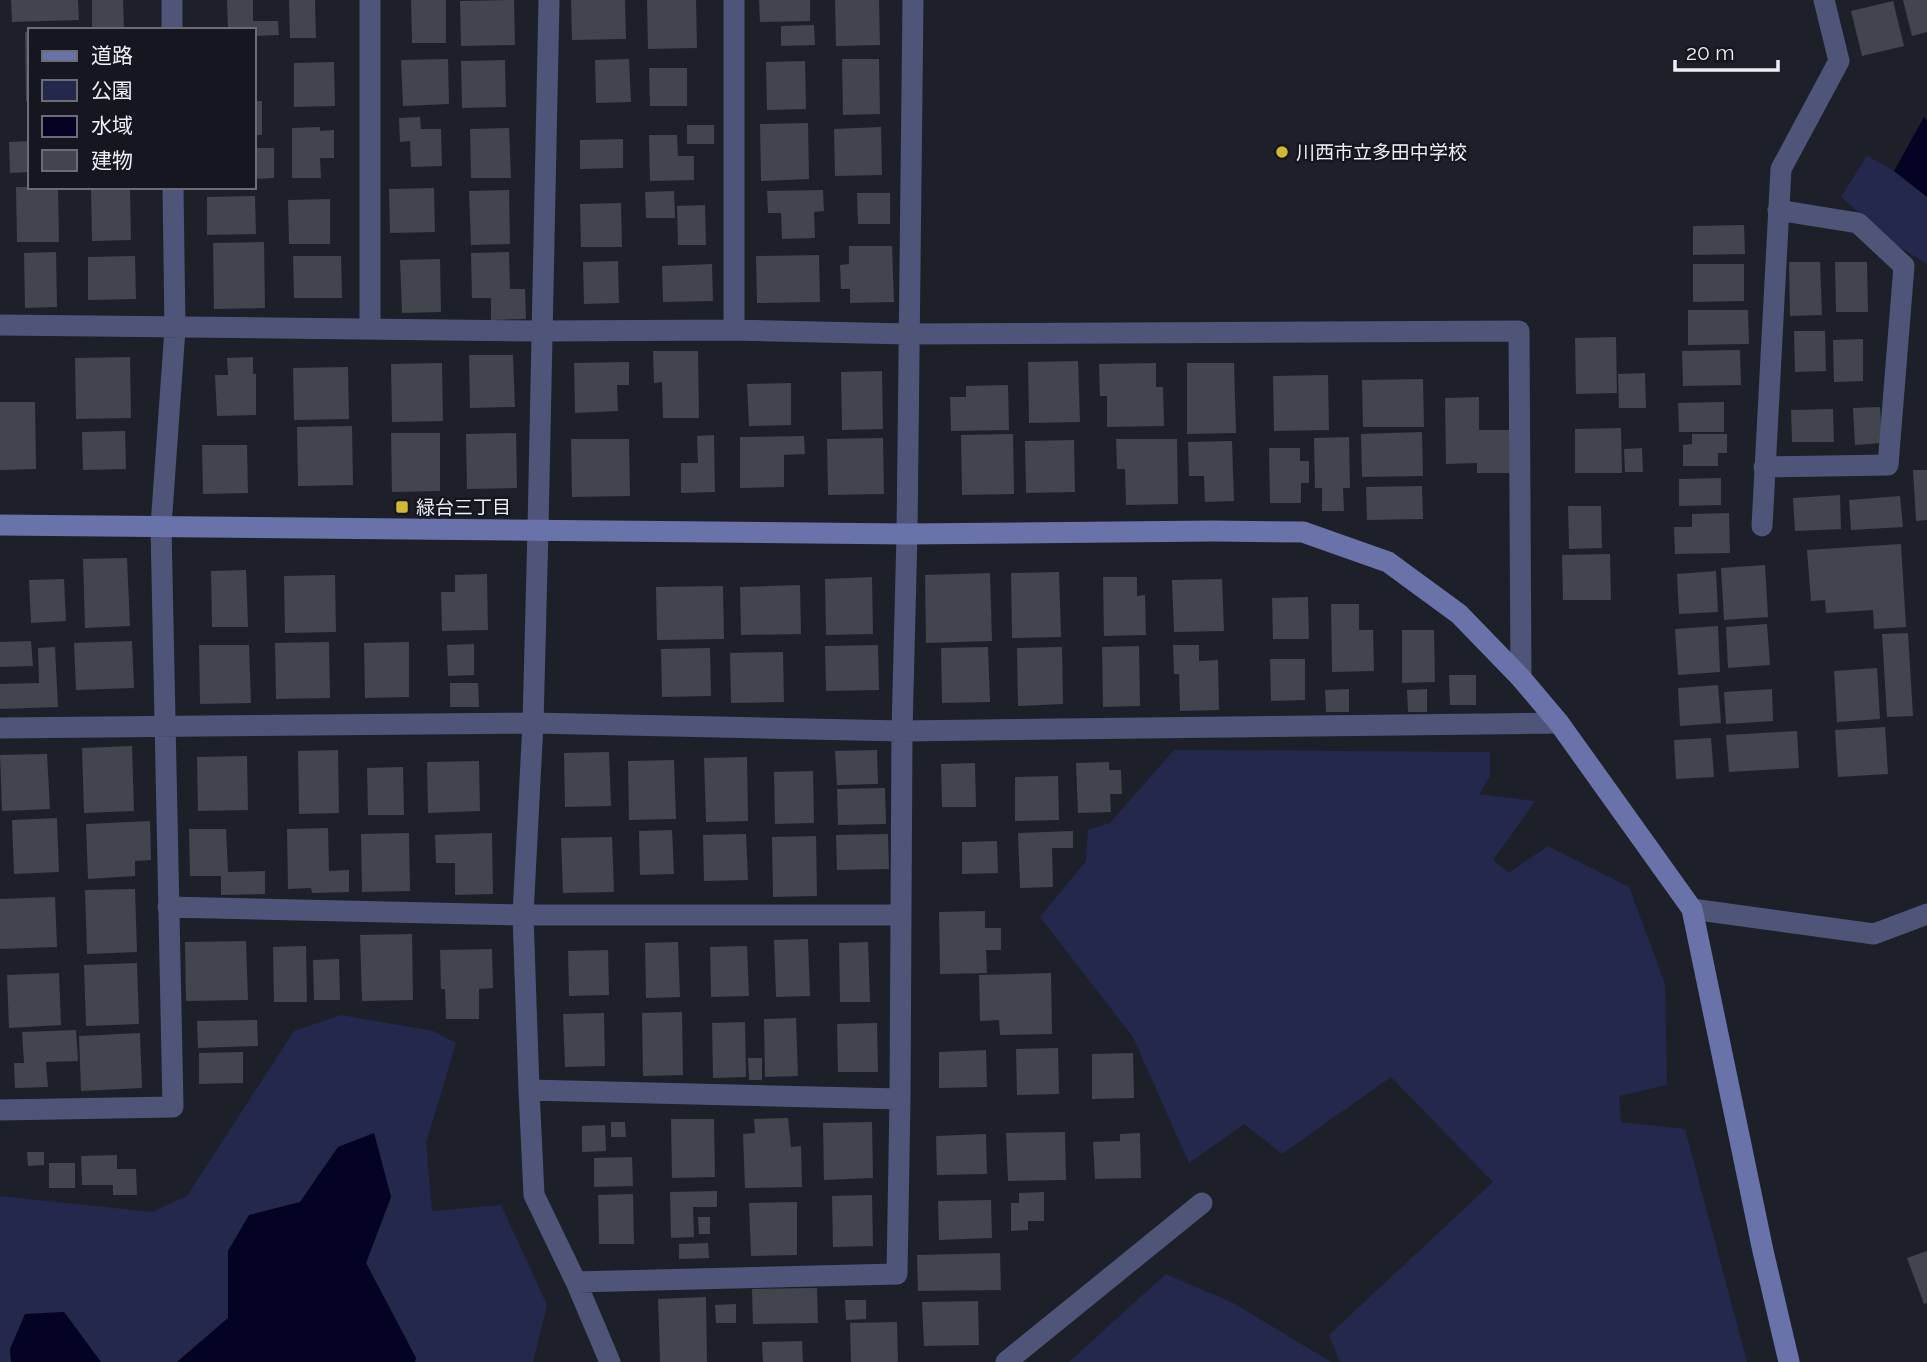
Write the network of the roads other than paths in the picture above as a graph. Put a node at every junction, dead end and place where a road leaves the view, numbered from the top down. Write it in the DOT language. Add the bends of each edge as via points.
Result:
graph roads {
  1 [pos="172,0"];
  2 [pos="370,0"];
  3 [pos="549,0"];
  4 [pos="734,0"];
  5 [pos="913,0"];
  6 [pos="1824,0"];
  7 [pos="172,28"];
  8 [pos="173,189"];
  9 [pos="1778,210"];
  10 [pos="0,326"];
  11 [pos="175,329"];
  12 [pos="370,329"];
  13 [pos="734,330"];
  14 [pos="541,331"];
  15 [pos="908,334"];
  16 [pos="1764,467"];
  17 [pos="0,525"];
  18 [pos="161,526"];
  19 [pos="1762,526"];
  20 [pos="538,529"];
  21 [pos="907,534"];
  22 [pos="1521,678"];
  23 [pos="533,723"];
  24 [pos="1559,723"];
  25 [pos="165,725"];
  26 [pos="0,727"];
  27 [pos="902,731"];
  28 [pos="168,907"];
  29 [pos="1692,909"];
  30 [pos="1927,914"];
  31 [pos="523,915"];
  32 [pos="901,915"];
  33 [pos="529,1090"];
  34 [pos="900,1100"];
  35 [pos="0,1110"];
  36 [pos="1202,1203"];
  37 [pos="576,1282"];
  38 [pos="610,1362"];
  39 [pos="1006,1362"];
  40 [pos="1789,1362"];
  1 -- 7 [label="street"];
  2 -- 12 [label="street"];
  3 -- 14 [label="street"];
  4 -- 13 [label="street"];
  5 -- 15 [label="street"];
  6 -- 9 [label="street" via="1839,61 1780,169"];
  8 -- 11 [label="street"];
  9 -- 16 [label="street"];
  9 -- 16 [label="street" via="1858,223 1904,266 1888,465"];
  10 -- 11 [label="street"];
  11 -- 12 [label="street"];
  11 -- 18 [label="street"];
  12 -- 14 [label="street"];
  13 -- 14 [label="street"];
  13 -- 15 [label="street"];
  14 -- 20 [label="street"];
  15 -- 21 [label="street"];
  15 -- 22 [label="street" via="1519,331"];
  16 -- 19 [label="street"];
  17 -- 18 [label="street"];
  18 -- 20 [label="street"];
  18 -- 25 [label="street"];
  20 -- 21 [label="street"];
  20 -- 23 [label="street"];
  21 -- 22 [label="street" via="1303,532 1388,562 1459,614"];
  21 -- 27 [label="street"];
  22 -- 24 [label="street"];
  23 -- 25 [label="street"];
  23 -- 27 [label="street"];
  23 -- 31 [label="street"];
  24 -- 27 [label="street"];
  24 -- 29 [label="street"];
  25 -- 26 [label="street"];
  25 -- 28 [label="street"];
  27 -- 32 [label="street"];
  28 -- 31 [label="street"];
  28 -- 35 [label="street" via="173,1107"];
  29 -- 30 [label="street" via="1874,934"];
  29 -- 40 [label="street"];
  31 -- 32 [label="street"];
  31 -- 33 [label="street"];
  32 -- 34 [label="street"];
  33 -- 34 [label="street"];
  33 -- 37 [label="street" via="534,1195"];
  34 -- 37 [label="street" via="897,1274"];
  36 -- 39 [label="street"];
  37 -- 38 [label="street"];
}
